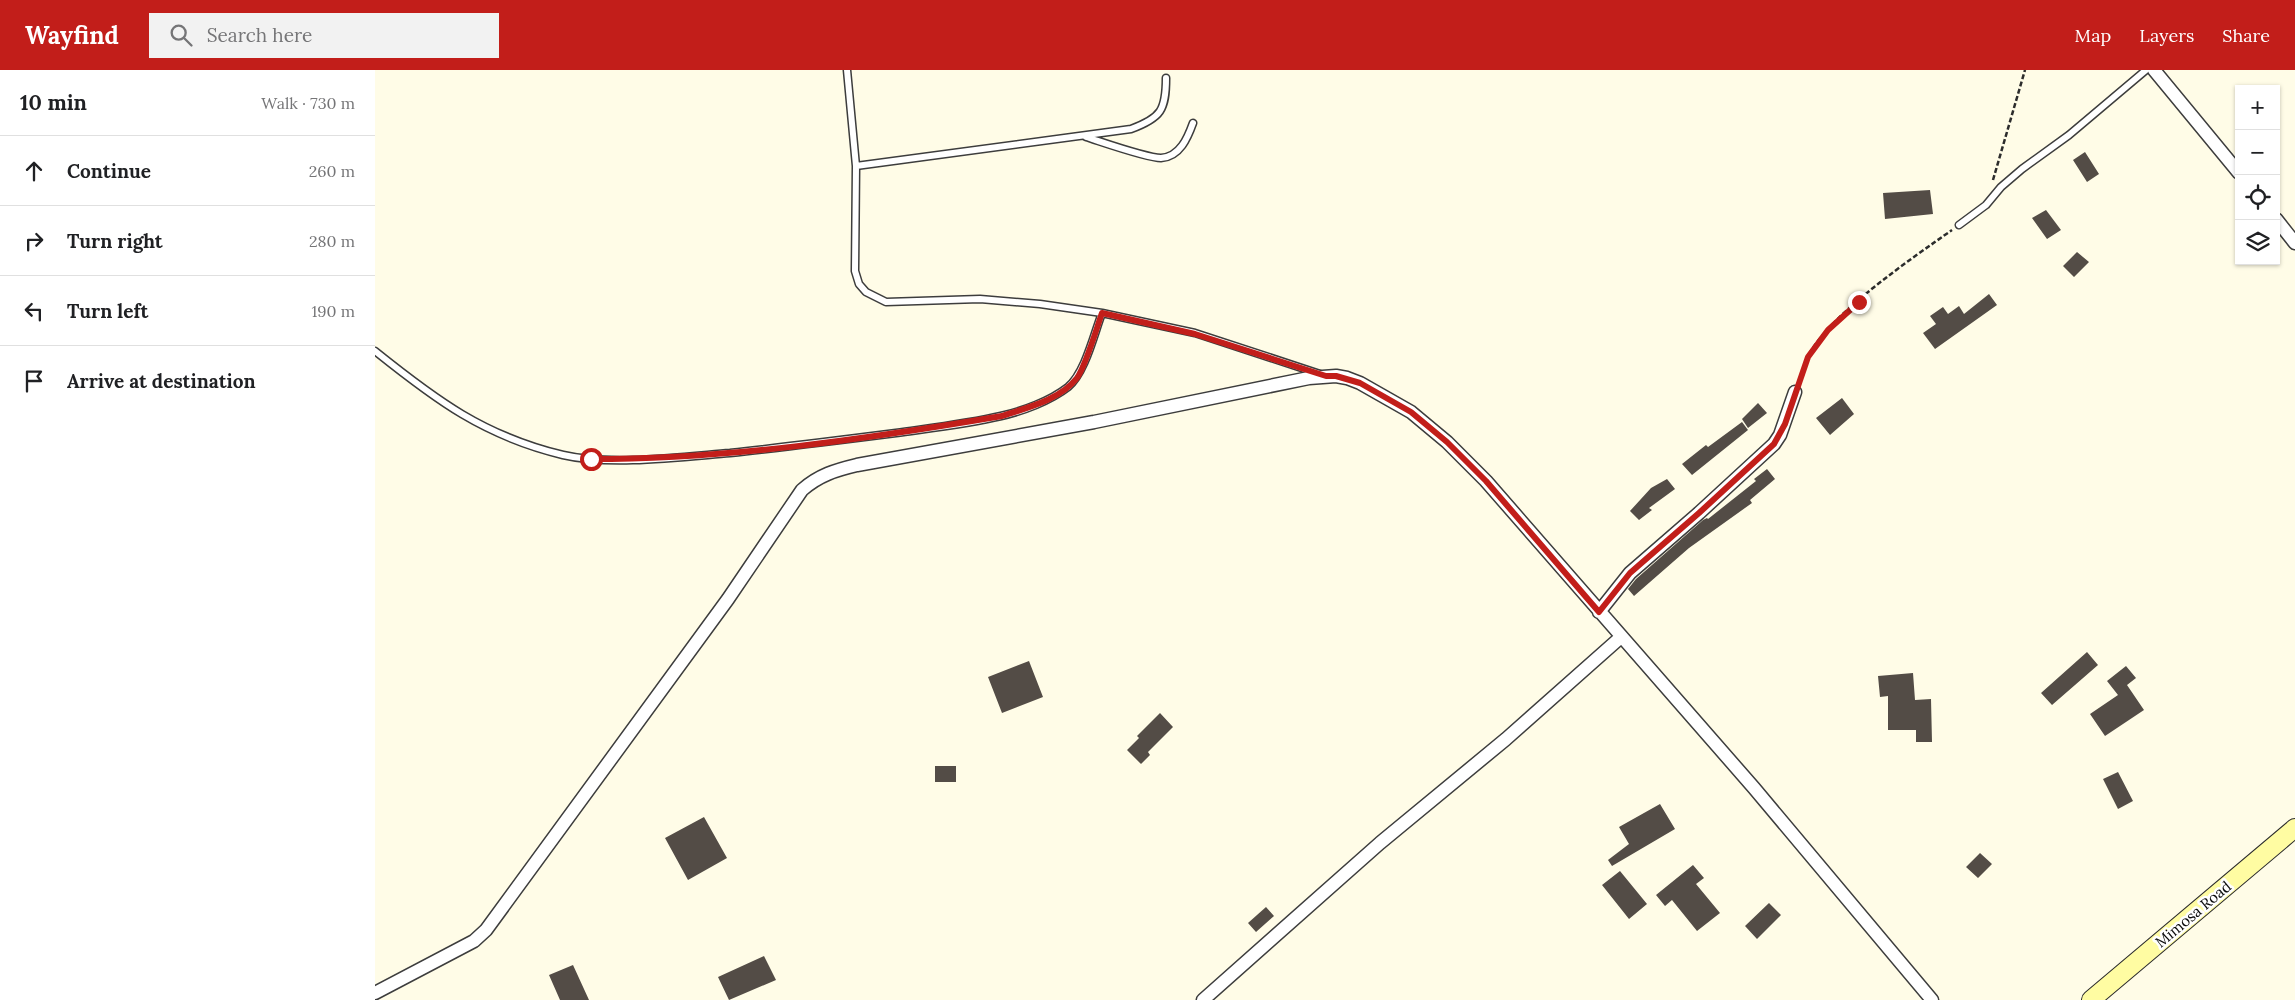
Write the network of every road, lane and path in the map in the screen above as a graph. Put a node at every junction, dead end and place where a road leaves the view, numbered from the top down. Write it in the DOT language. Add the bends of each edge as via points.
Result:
graph roads {
  1 [pos="847,70"];
  2 [pos="2025,70"];
  3 [pos="2146,70"];
  4 [pos="2154,70"];
  5 [pos="1166,78"];
  6 [pos="1193,123"];
  7 [pos="1083,136"];
  8 [pos="856,166"];
  9 [pos="2235,168"];
  10 [pos="1986,205"];
  11 [pos="1959,225"];
  12 [pos="2280,225"];
  13 [pos="2295,243"];
  14 [pos="1102,313"];
  15 [pos="375,351"];
  16 [pos="1326,376"];
  17 [pos="1795,392"];
  18 [pos="1599,612"];
  19 [pos="1621,637"];
  20 [pos="2295,828"];
  21 [pos="375,993"];
  22 [pos="1203,1000"];
  23 [pos="1932,1000"];
  24 [pos="2091,1000"];
  1 -- 8 [label="lane"];
  2 -- 10 [label="path"];
  3 -- 10 [label="lane" via="2069,135 2022,169"];
  4 -- 9 [label="street"];
  5 -- 7 [label="lane" via="1163,109 1151,122 1131,129"];
  6 -- 7 [label="lane" via="1187,140 1176,152 1162,158"];
  7 -- 8 [label="lane"];
  8 -- 14 [label="lane" via="855,271 866,292 886,302 980,299"];
  10 -- 11 [label="lane"];
  11 -- 17 [label="path" via="1909,260 1833,325 1808,357"];
  12 -- 13 [label="street"];
  14 -- 15 [label="lane" via="1078,377 1069,386 1032,406 1002,416 919,430 794,447 668,458 591,459 564,455 497,433 460,415 428,394"];
  14 -- 16 [label="lane" via="1195,334"];
  16 -- 18 [label="street" via="1360,383 1411,412 1447,442 1486,481"];
  16 -- 21 [label="street" via="857,464 812,481 798,496 728,599 486,930 474,942"];
  17 -- 18 [label="street" via="1774,444 1630,573"];
  18 -- 19 [label="street"];
  19 -- 22 [label="street" via="1569,685 1379,843"];
  19 -- 23 [label="street" via="1754,788"];
  20 -- 24 [label="street, Mimosa Road"];
}
